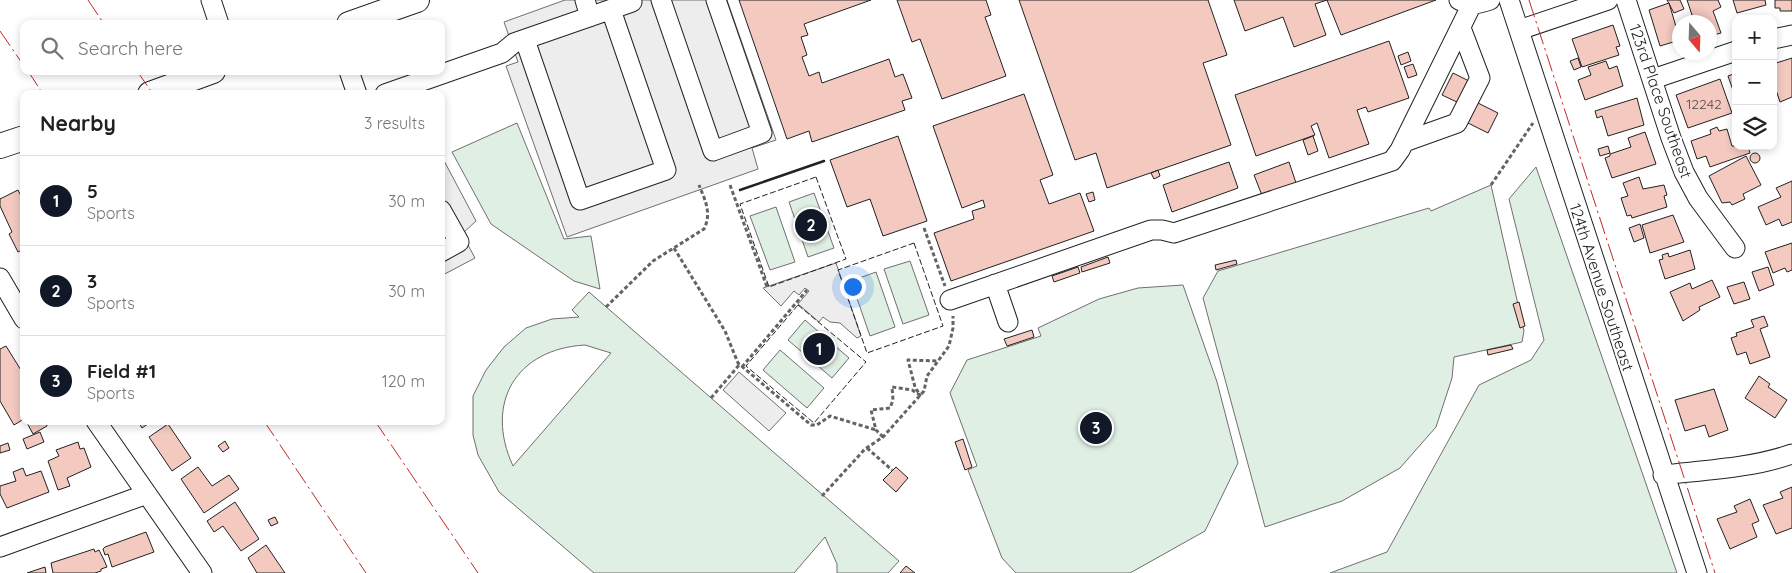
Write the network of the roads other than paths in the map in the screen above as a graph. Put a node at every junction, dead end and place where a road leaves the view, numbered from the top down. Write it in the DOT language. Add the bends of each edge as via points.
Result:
graph roads {
  1 [pos="211,0"];
  2 [pos="417,0"];
  3 [pos="661,0"];
  4 [pos="716,0"];
  5 [pos="1508,0"];
  6 [pos="1608,0"];
  7 [pos="1626,0"];
  8 [pos="1474,1"];
  9 [pos="632,2"];
  10 [pos="588,8"];
  11 [pos="611,10"];
  12 [pos="218,20"];
  13 [pos="360,20"];
  14 [pos="1461,28"];
  15 [pos="1518,30"];
  16 [pos="1792,35"];
  17 [pos="1777,38"];
  18 [pos="524,40"];
  19 [pos="1732,52"];
  20 [pos="445,73"];
  21 [pos="203,75"];
  22 [pos="350,75"];
  23 [pos="439,75"];
  24 [pos="1652,79"];
  25 [pos="161,90"];
  26 [pos="356,90"];
  27 [pos="396,90"];
  28 [pos="20,139"];
  29 [pos="1404,142"];
  30 [pos="0,146"];
  31 [pos="445,217"];
  32 [pos="1736,248"];
  33 [pos="445,250"];
  34 [pos="0,278"];
  35 [pos="995,284"];
  36 [pos="950,300"];
  37 [pos="13,313"];
  38 [pos="1008,322"];
  39 [pos="99,425"];
  40 [pos="1792,454"];
  41 [pos="1663,475"];
  42 [pos="147,494"];
  43 [pos="0,547"];
  44 [pos="202,573"];
  45 [pos="1696,573"];
  1 -- 12 [label="street"];
  2 -- 13 [label="main road"];
  3 -- 4 [label="street" via="713,151 762,133"];
  5 -- 15 [label="street, 124th Avenue Southeast"];
  6 -- 15 [label="street"];
  7 -- 24 [label="street, 123rd Place Southeast"];
  8 -- 14 [label="street"];
  9 -- 11 [label="street"];
  10 -- 11 [label="street"];
  10 -- 18 [label="street"];
  11 -- 18 [label="street" via="666,170 580,200"];
  14 -- 29 [label="street"];
  14 -- 29 [label="street" via="1480,78 1457,123"];
  15 -- 41 [label="street, 124th Avenue Southeast"];
  16 -- 17 [label="street"];
  18 -- 20 [label="street" via="502,53"];
  19 -- 24 [label="street"];
  21 -- 25 [label="main road"];
  22 -- 26 [label="street"];
  23 -- 27 [label="street"];
  24 -- 32 [label="street, 123rd Place Southeast" via="1670,138 1690,186"];
  28 -- 30 [label="main road"];
  29 -- 35 [label="street" via="1392,161 1174,233 1151,230"];
  31 -- 33 [label="street" via="459,242"];
  34 -- 37 [label="street"];
  35 -- 36 [label="street"];
  35 -- 38 [label="street"];
  39 -- 42 [label="street"];
  40 -- 41 [label="street" via="1778,459"];
  41 -- 45 [label="street, 124th Avenue Southeast"];
  42 -- 43 [label="street"];
  42 -- 44 [label="street"];
}
